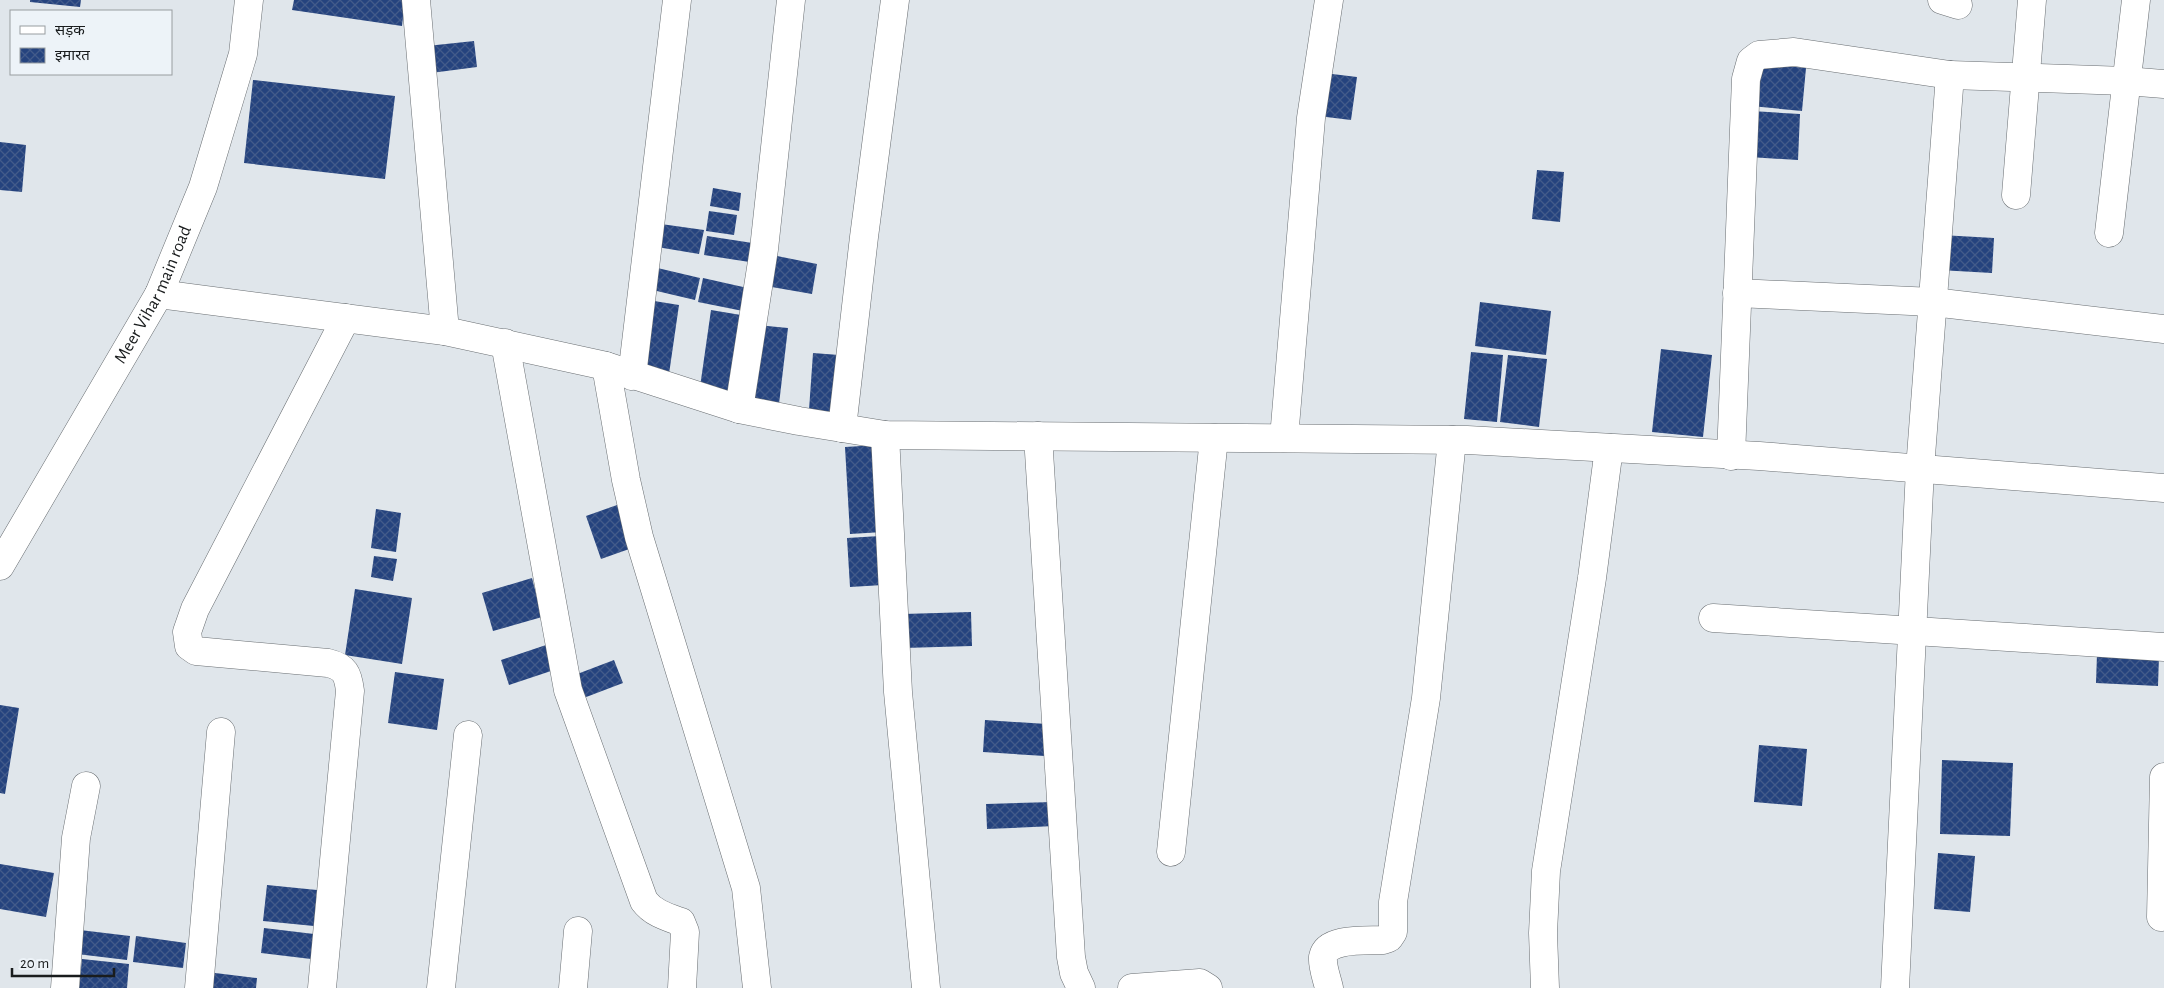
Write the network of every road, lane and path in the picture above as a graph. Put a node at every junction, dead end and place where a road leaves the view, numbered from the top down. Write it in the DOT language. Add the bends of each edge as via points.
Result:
graph roads {
  1 [pos="249,0"];
  2 [pos="416,0"];
  3 [pos="677,0"];
  4 [pos="791,0"];
  5 [pos="895,0"];
  6 [pos="1329,0"];
  7 [pos="2032,0"];
  8 [pos="2136,0"];
  9 [pos="1950,75"];
  10 [pos="2026,79"];
  11 [pos="2126,81"];
  12 [pos="2164,84"];
  13 [pos="2016,195"];
  14 [pos="2109,234"];
  15 [pos="1737,293"];
  16 [pos="159,294"];
  17 [pos="1933,302"];
  18 [pos="346,318"];
  19 [pos="2164,329"];
  20 [pos="445,330"];
  21 [pos="505,343"];
  22 [pos="606,366"];
  23 [pos="632,376"];
  24 [pos="739,409"];
  25 [pos="842,428"];
  26 [pos="885,435"];
  27 [pos="1038,436"];
  28 [pos="1214,438"];
  29 [pos="1284,438"];
  30 [pos="1452,440"];
  31 [pos="1609,448"];
  32 [pos="1731,456"];
  33 [pos="1920,469"];
  34 [pos="2164,488"];
  35 [pos="0,566"];
  36 [pos="1713,618"];
  37 [pos="1912,630"];
  38 [pos="2164,647"];
  39 [pos="221,732"];
  40 [pos="468,735"];
  41 [pos="2164,777"];
  42 [pos="86,786"];
  43 [pos="1171,852"];
  44 [pos="2160,917"];
  45 [pos="578,931"];
  46 [pos="65,988"];
  47 [pos="199,988"];
  48 [pos="322,988"];
  49 [pos="441,988"];
  50 [pos="573,988"];
  51 [pos="682,988"];
  52 [pos="757,988"];
  53 [pos="926,988"];
  54 [pos="1081,988"];
  55 [pos="1132,988"];
  56 [pos="1208,988"];
  57 [pos="1328,988"];
  58 [pos="1545,988"];
  59 [pos="1894,988"];
  1 -- 16 [label="street, Meer Vihar main road" via="243,54 203,187"];
  2 -- 20 [label="street"];
  3 -- 23 [label="street"];
  4 -- 24 [label="street" via="764,249"];
  5 -- 25 [label="street"];
  6 -- 29 [label="street" via="1311,118"];
  7 -- 10 [label="street"];
  8 -- 11 [label="street"];
  9 -- 10 [label="street"];
  9 -- 15 [label="street" via="1794,52 1759,54 1751,62 1746,79"];
  9 -- 17 [label="street"];
  10 -- 11 [label="street"];
  10 -- 13 [label="street"];
  11 -- 12 [label="street"];
  11 -- 14 [label="street"];
  15 -- 17 [label="street"];
  15 -- 32 [label="street"];
  16 -- 18 [label="street"];
  16 -- 35 [label="street, Meer Vihar main road"];
  17 -- 19 [label="street"];
  17 -- 33 [label="street"];
  18 -- 20 [label="street"];
  18 -- 48 [label="street" via="186,632 189,646 196,651 328,663 340,666 348,675 350,691"];
  20 -- 21 [label="street"];
  21 -- 22 [label="street"];
  21 -- 51 [label="street" via="568,690 644,901 663,916 684,925"];
  22 -- 23 [label="street"];
  22 -- 52 [label="street" via="639,537 746,888"];
  23 -- 24 [label="street"];
  24 -- 25 [label="street"];
  25 -- 26 [label="street"];
  26 -- 27 [label="street"];
  26 -- 53 [label="street" via="898,692"];
  27 -- 28 [label="street"];
  27 -- 54 [label="street" via="1070,957"];
  28 -- 29 [label="street"];
  28 -- 43 [label="street"];
  29 -- 30 [label="street"];
  30 -- 31 [label="street"];
  30 -- 57 [label="street" via="1426,698 1392,902 1393,932 1383,940 1342,942 1328,948 1323,957"];
  31 -- 32 [label="street"];
  31 -- 58 [label="street" via="1546,871"];
  32 -- 33 [label="street"];
  33 -- 34 [label="street"];
  33 -- 37 [label="street"];
  36 -- 37 [label="street"];
  37 -- 38 [label="street"];
  37 -- 59 [label="street"];
  39 -- 47 [label="street"];
  40 -- 49 [label="street"];
  41 -- 44 [label="street"];
  42 -- 46 [label="street" via="76,838"];
  45 -- 50 [label="street"];
  55 -- 56 [label="street" via="1200,983"];
}
